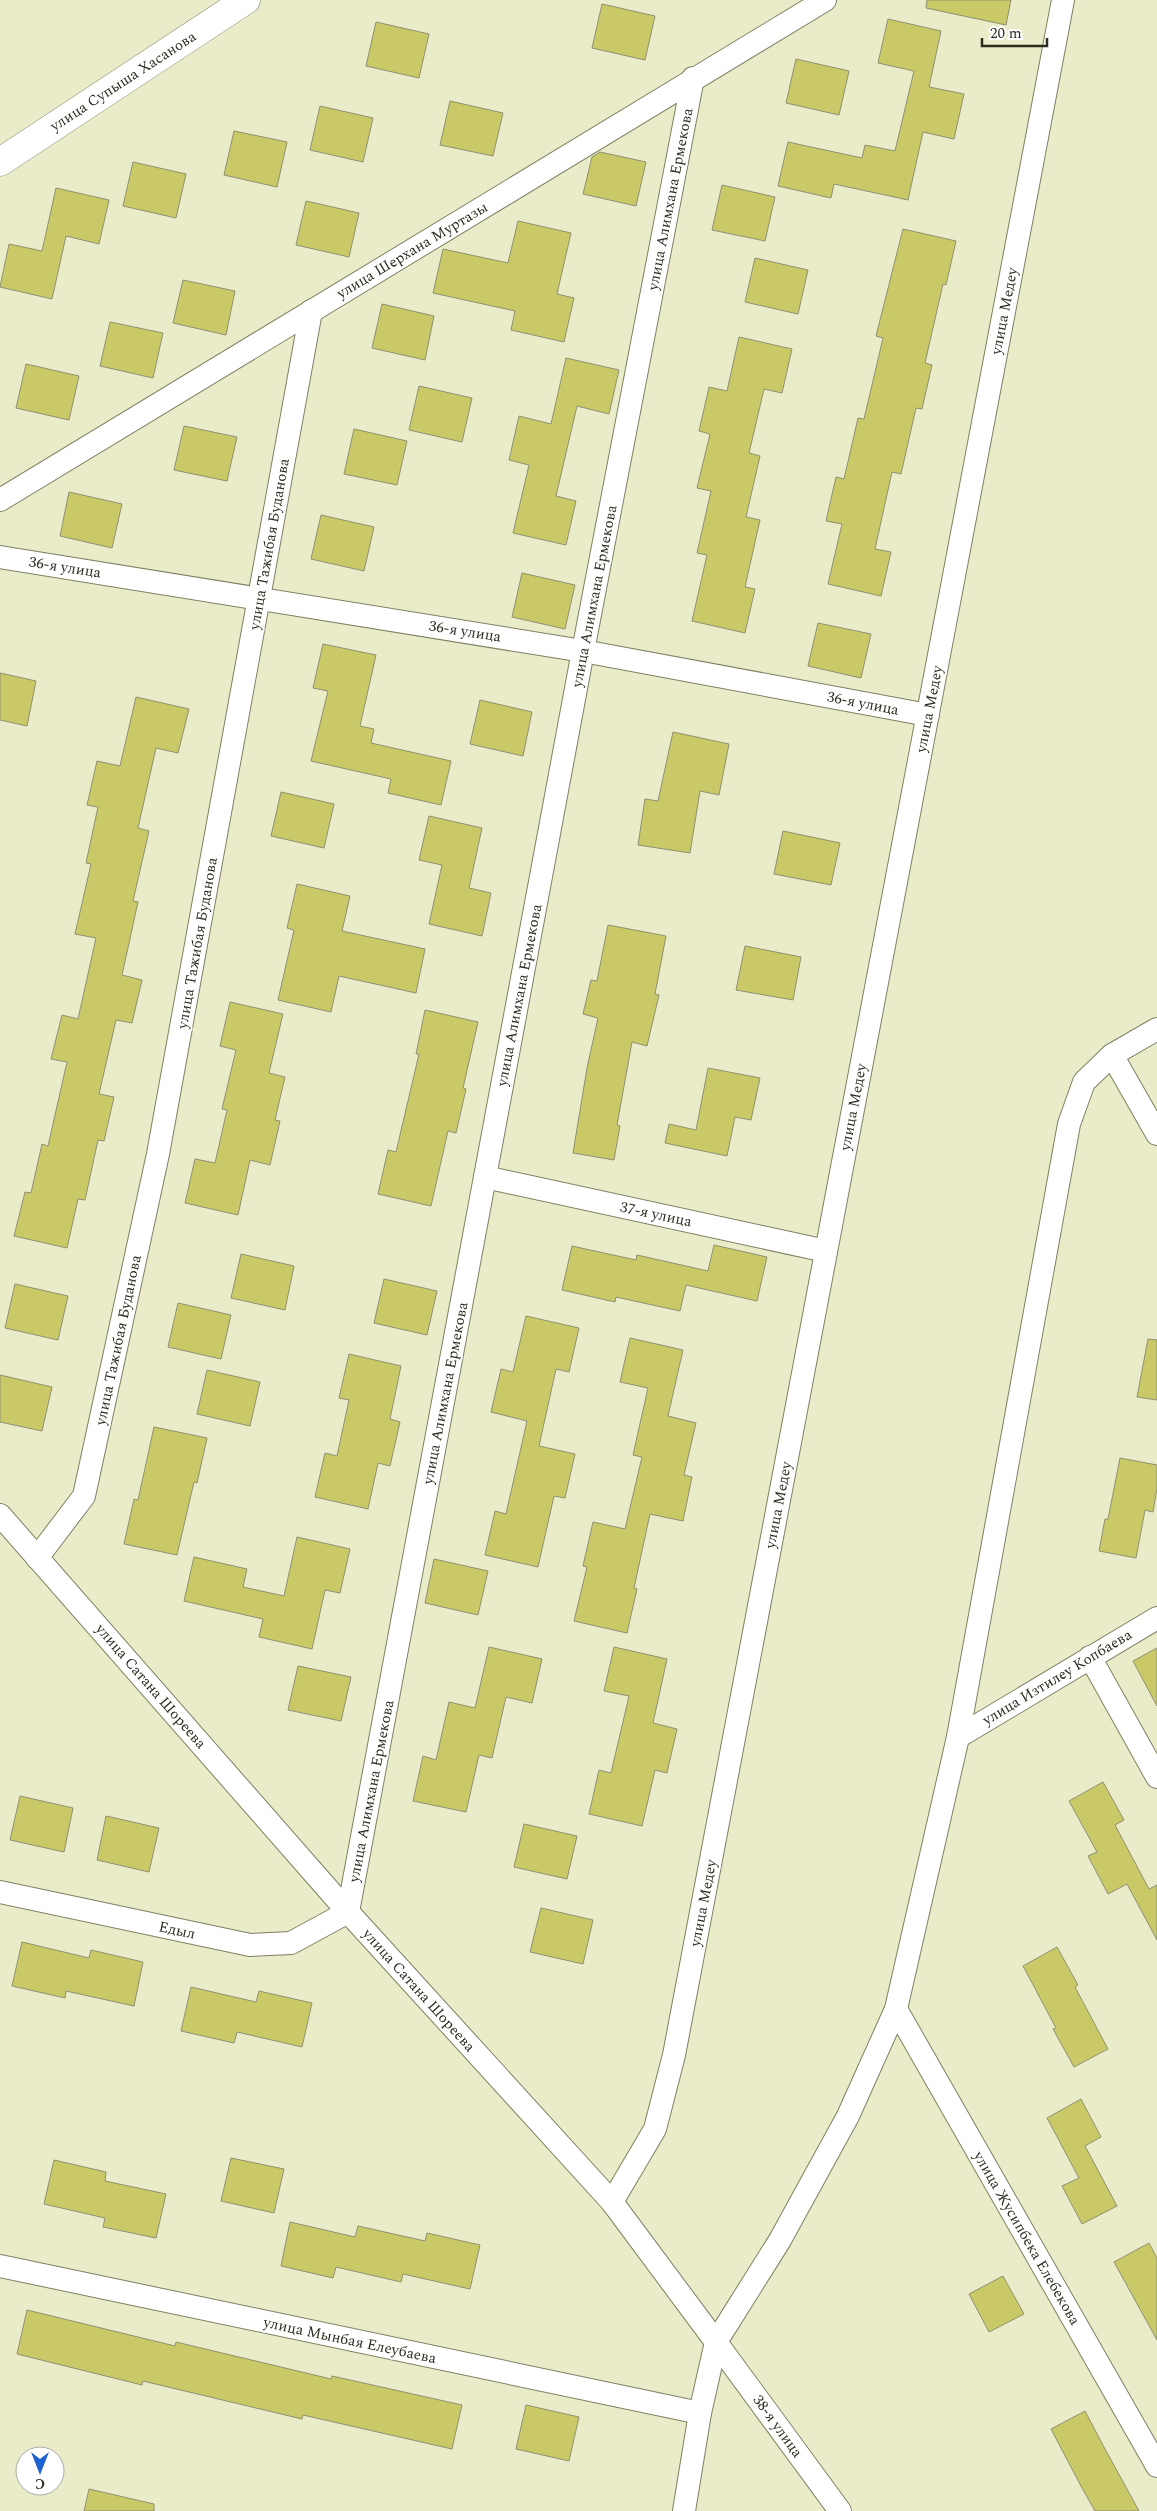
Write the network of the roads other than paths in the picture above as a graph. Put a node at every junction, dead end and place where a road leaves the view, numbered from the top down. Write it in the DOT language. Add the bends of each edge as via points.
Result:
graph roads {
  1 [pos="246,0"];
  2 [pos="825,0"];
  3 [pos="1063,0"];
  4 [pos="693,78"];
  5 [pos="0,162"];
  6 [pos="311,312"];
  7 [pos="0,500"];
  8 [pos="0,557"];
  9 [pos="259,598"];
  10 [pos="583,651"];
  11 [pos="928,715"];
  12 [pos="1157,1029"];
  13 [pos="1112,1055"];
  14 [pos="1157,1134"];
  15 [pos="485,1177"];
  16 [pos="826,1252"];
  17 [pos="0,1515"];
  18 [pos="37,1558"];
  19 [pos="1157,1618"];
  20 [pos="1090,1657"];
  21 [pos="958,1737"];
  22 [pos="1157,1777"];
  23 [pos="0,1892"];
  24 [pos="348,1912"];
  25 [pos="896,2009"];
  26 [pos="612,2202"];
  27 [pos="0,2266"];
  28 [pos="716,2342"];
  29 [pos="700,2413"];
  30 [pos="1157,2466"];
  31 [pos="684,2511"];
  32 [pos="840,2511"];
  1 -- 5 [label="street, улица Супыша Хасанова"];
  2 -- 4 [label="street, улица Шерхана Муртазы"];
  3 -- 11 [label="street, улица Медеу"];
  4 -- 6 [label="street, улица Шерхана Муртазы"];
  4 -- 10 [label="street, улица Алимхана Ермекова"];
  6 -- 7 [label="street, улица Шерхана Муртазы"];
  6 -- 9 [label="street, улица Тажибая Буданова"];
  8 -- 9 [label="street, 36-я улица"];
  9 -- 10 [label="street, 36-я улица"];
  9 -- 18 [label="street, улица Тажибая Буданова" via="158,1154 84,1496"];
  10 -- 11 [label="street, 36-я улица"];
  10 -- 15 [label="street, улица Алимхана Ермекова"];
  11 -- 16 [label="street, улица Медеу"];
  12 -- 13 [label="street"];
  13 -- 14 [label="street"];
  13 -- 21 [label="street" via="1084,1082 1069,1124"];
  15 -- 16 [label="street, 37-я улица"];
  15 -- 24 [label="street, улица Алимхана Ермекова"];
  16 -- 26 [label="street, улица Медеу" via="674,2055 655,2129"];
  17 -- 18 [label="street, улица Сатана Шореева"];
  18 -- 24 [label="street, улица Сатана Шореева"];
  19 -- 20 [label="street, улица Изтилеу Копбаева"];
  20 -- 21 [label="street, улица Изтилеу Копбаева"];
  20 -- 22 [label="street"];
  21 -- 25 [label="street"];
  23 -- 24 [label="street, Едыл" via="250,1945 291,1943"];
  24 -- 26 [label="street, улица Сатана Шореева"];
  25 -- 28 [label="street" via="848,2116 780,2240"];
  25 -- 30 [label="street, улица Жусипбека Елебекова"];
  26 -- 28 [label="street, улица Сатана Шореева"];
  27 -- 29 [label="street, улица Мынбая Елеубаева"];
  28 -- 29 [label="street"];
  28 -- 32 [label="street, 38-я улица"];
  29 -- 31 [label="street"];
}
